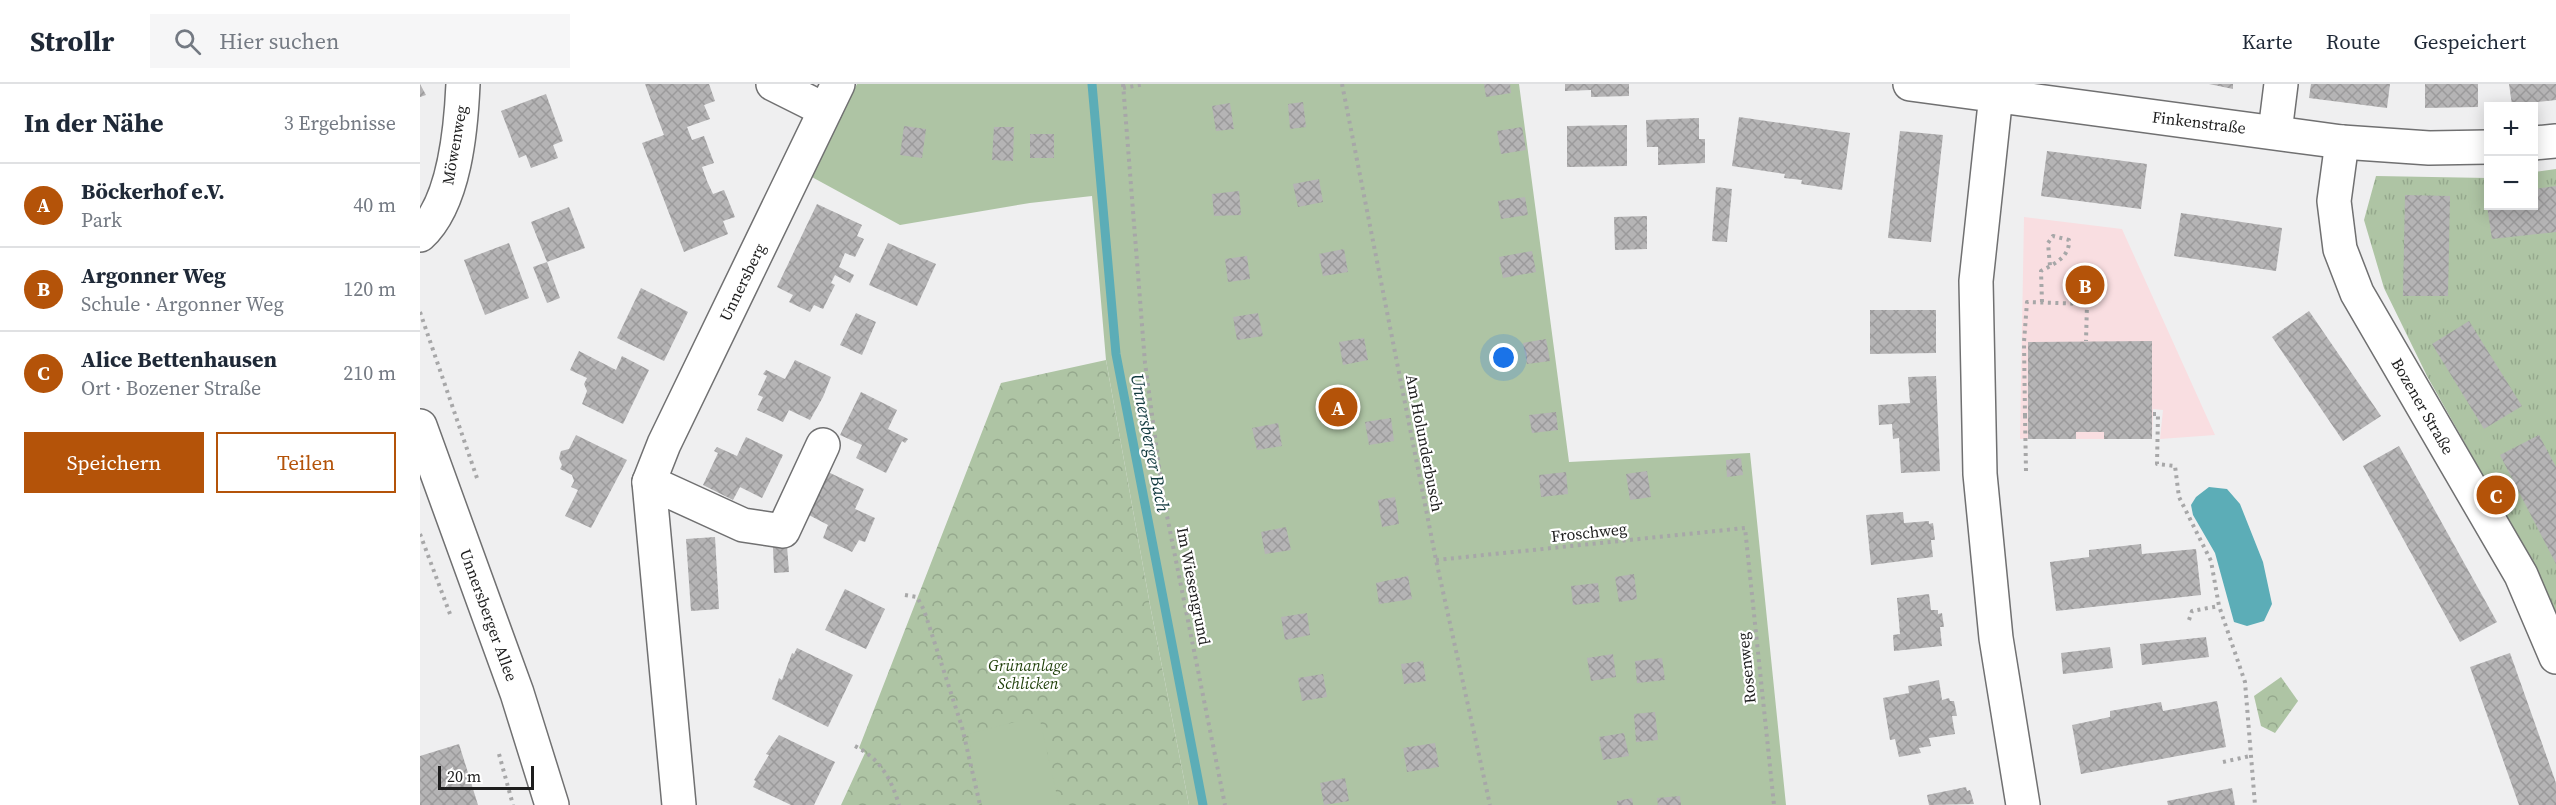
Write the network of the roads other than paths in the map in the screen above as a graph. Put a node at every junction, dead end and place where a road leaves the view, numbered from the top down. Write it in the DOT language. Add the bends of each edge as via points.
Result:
graph roads {
  1 [pos="463,84"];
  2 [pos="773,84"];
  3 [pos="1910,84"];
  4 [pos="2281,84"];
  5 [pos="1998,90"];
  6 [pos="832,97"];
  7 [pos="2275,132"];
  8 [pos="2556,141"];
  9 [pos="2342,142"];
  10 [pos="2538,143"];
  11 [pos="2484,147"];
  12 [pos="420,236"];
  13 [pos="420,426"];
  14 [pos="823,445"];
  15 [pos="649,482"];
  16 [pos="2556,657"];
  17 [pos="552,805"];
  18 [pos="679,805"];
  19 [pos="2023,805"];
  1 -- 12 [label="street, Möwenweg" via="460,129 447,187"];
  2 -- 6 [label="street"];
  3 -- 5 [label="street, Finkenstraße"];
  4 -- 7 [label="street"];
  5 -- 7 [label="street, Finkenstraße"];
  5 -- 19 [label="street" via="1976,281 1980,474 1996,638"];
  6 -- 15 [label="street, Unnersberg"];
  7 -- 9 [label="street, Finkenstraße"];
  8 -- 10 [label="street"];
  9 -- 11 [label="street, Finkenstraße"];
  9 -- 16 [label="street, Bozener Straße" via="2334,201 2340,249 2357,293 2521,575"];
  13 -- 17 [label="street, Unnersberger Allee" via="517,693"];
  14 -- 15 [label="street" via="783,531 743,525"];
  15 -- 18 [label="street, Unnersberg"];
}
